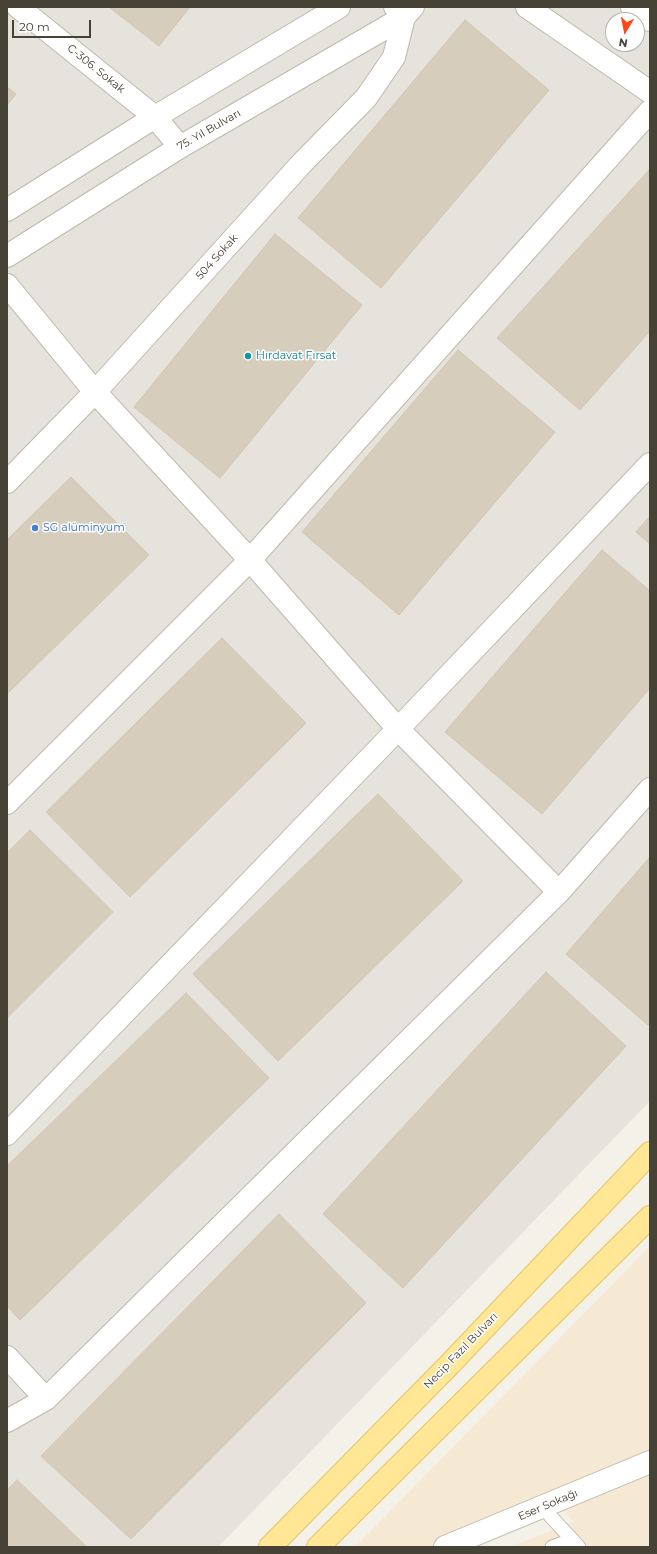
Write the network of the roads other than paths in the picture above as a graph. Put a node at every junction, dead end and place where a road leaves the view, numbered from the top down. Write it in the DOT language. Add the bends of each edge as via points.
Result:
graph roads {
  1 [pos="18,7"];
  2 [pos="339,7"];
  3 [pos="527,7"];
  4 [pos="632,7"];
  5 [pos="404,10"];
  6 [pos="650,20"];
  7 [pos="650,92"];
  8 [pos="650,112"];
  9 [pos="155,117"];
  10 [pos="180,147"];
  11 [pos="7,210"];
  12 [pos="7,256"];
  13 [pos="7,285"];
  14 [pos="95,392"];
  15 [pos="650,464"];
  16 [pos="7,482"];
  17 [pos="250,560"];
  18 [pos="398,729"];
  19 [pos="650,789"];
  20 [pos="7,803"];
  21 [pos="559,892"];
  22 [pos="7,1134"];
  23 [pos="650,1153"];
  24 [pos="650,1218"];
  25 [pos="7,1357"];
  26 [pos="46,1399"];
  27 [pos="7,1421"];
  28 [pos="650,1462"];
  29 [pos="542,1507"];
  30 [pos="575,1543"];
  31 [pos="270,1547"];
  32 [pos="318,1547"];
  33 [pos="445,1547"];
  34 [pos="552,1547"];
  1 -- 9 [label="street, C-306. Sokak"];
  2 -- 9 [label="street"];
  3 -- 7 [label="street"];
  4 -- 6 [label="street"];
  5 -- 10 [label="street, 75. Yıl Bulvarı"];
  5 -- 14 [label="street, 504 Sokak" via="394,57 366,98 303,162"];
  8 -- 17 [label="street"];
  9 -- 10 [label="street, C-306. Sokak"];
  9 -- 11 [label="street"];
  10 -- 12 [label="street, 75. Yıl Bulvarı"];
  13 -- 14 [label="street"];
  14 -- 16 [label="street, 504 Sokak"];
  14 -- 17 [label="street"];
  15 -- 18 [label="street"];
  17 -- 18 [label="street"];
  17 -- 20 [label="street"];
  18 -- 21 [label="street"];
  18 -- 22 [label="street"];
  19 -- 21 [label="street"];
  21 -- 26 [label="street"];
  23 -- 31 [label="main road, Necip Fazıl Bulvarı" via="450,1364"];
  24 -- 32 [label="main road"];
  25 -- 26 [label="street"];
  26 -- 27 [label="street"];
  28 -- 29 [label="street, Eser Sokağı"];
  29 -- 30 [label="lane"];
  29 -- 33 [label="street, Eser Sokağı"];
  30 -- 34 [label="lane"];
}
